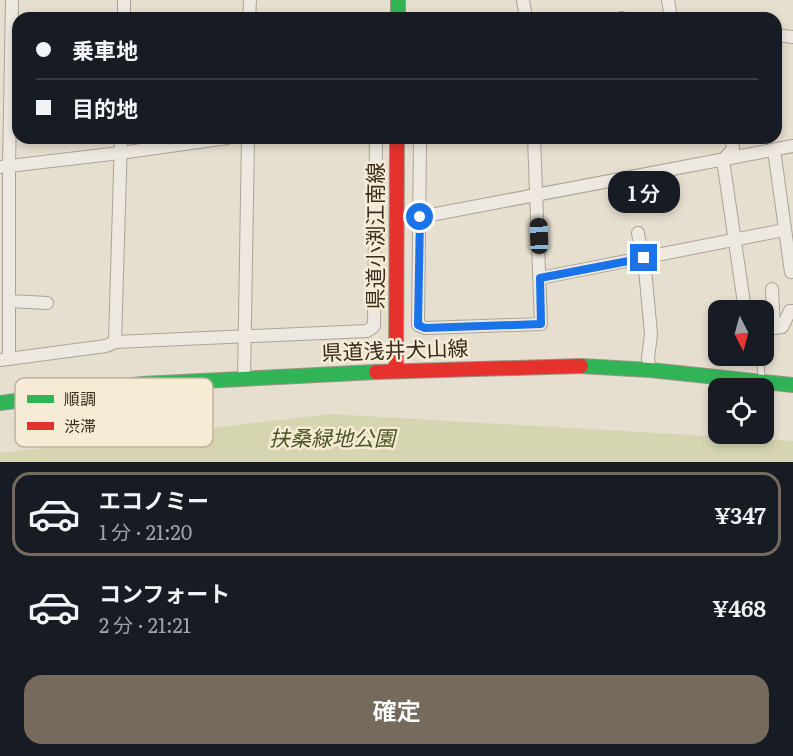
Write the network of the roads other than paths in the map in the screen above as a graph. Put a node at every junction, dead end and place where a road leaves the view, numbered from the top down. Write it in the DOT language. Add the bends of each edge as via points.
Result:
graph roads {
  1 [pos="12,0"];
  2 [pos="121,144"];
  3 [pos="184,144"];
  4 [pos="248,144"];
  5 [pos="376,144"];
  6 [pos="397,144"];
  7 [pos="420,144"];
  8 [pos="534,144"];
  9 [pos="733,144"];
  10 [pos="793,146"];
  11 [pos="774,150"];
  12 [pos="120,153"];
  13 [pos="723,160"];
  14 [pos="4,167"];
  15 [pos="537,195"];
  16 [pos="788,213"];
  17 [pos="420,217"];
  18 [pos="784,230"];
  19 [pos="638,233"];
  20 [pos="735,239"];
  21 [pos="643,258"];
  22 [pos="791,272"];
  23 [pos="540,278"];
  24 [pos="772,289"];
  25 [pos="744,300"];
  26 [pos="771,300"];
  27 [pos="9,301"];
  28 [pos="47,303"];
  29 [pos="793,311"];
  30 [pos="774,328"];
  31 [pos="245,336"];
  32 [pos="115,342"];
  33 [pos="4,359"];
  34 [pos="650,370"];
  35 [pos="396,371"];
  36 [pos="725,378"];
  37 [pos="244,379"];
  38 [pos="213,381"];
  39 [pos="774,383"];
  40 [pos="793,385"];
  41 [pos="15,401"];
  42 [pos="0,403"];
  1 -- 14 [label="street"];
  2 -- 12 [label="street"];
  3 -- 12 [label="street"];
  4 -- 31 [label="street"];
  5 -- 31 [label="street" via="374,326 367,331"];
  6 -- 35 [label="main road, 県道小渕江南線"];
  7 -- 17 [label="street"];
  8 -- 15 [label="street"];
  9 -- 13 [label="street" via="734,149"];
  10 -- 11 [label="street"];
  11 -- 13 [label="street"];
  11 -- 16 [label="street"];
  12 -- 14 [label="street"];
  12 -- 32 [label="street"];
  13 -- 15 [label="street"];
  13 -- 20 [label="street"];
  14 -- 27 [label="street"];
  15 -- 17 [label="street"];
  15 -- 23 [label="street"];
  16 -- 18 [label="street"];
  17 -- 23 [label="street" via="418,325 425,328 541,324"];
  18 -- 20 [label="street"];
  18 -- 22 [label="street"];
  19 -- 21 [label="street"];
  20 -- 21 [label="street"];
  20 -- 25 [label="street"];
  21 -- 23 [label="street"];
  21 -- 34 [label="street" via="651,334"];
  24 -- 26 [label="street"];
  27 -- 28 [label="street"];
  27 -- 33 [label="street"];
  29 -- 30 [label="street" via="782,327"];
  31 -- 32 [label="street"];
  31 -- 37 [label="street"];
  32 -- 33 [label="street"];
  34 -- 35 [label="main road, 県道浅井犬山線" via="572,366"];
  34 -- 36 [label="main road, 県道浅井犬山線"];
  35 -- 37 [label="main road, 県道浅井犬山線"];
  37 -- 38 [label="main road, 県道浅井犬山線"];
  39 -- 40 [label="main road, 県道浅井犬山線"];
  41 -- 42 [label="main road, 県道浅井犬山線"];
}
